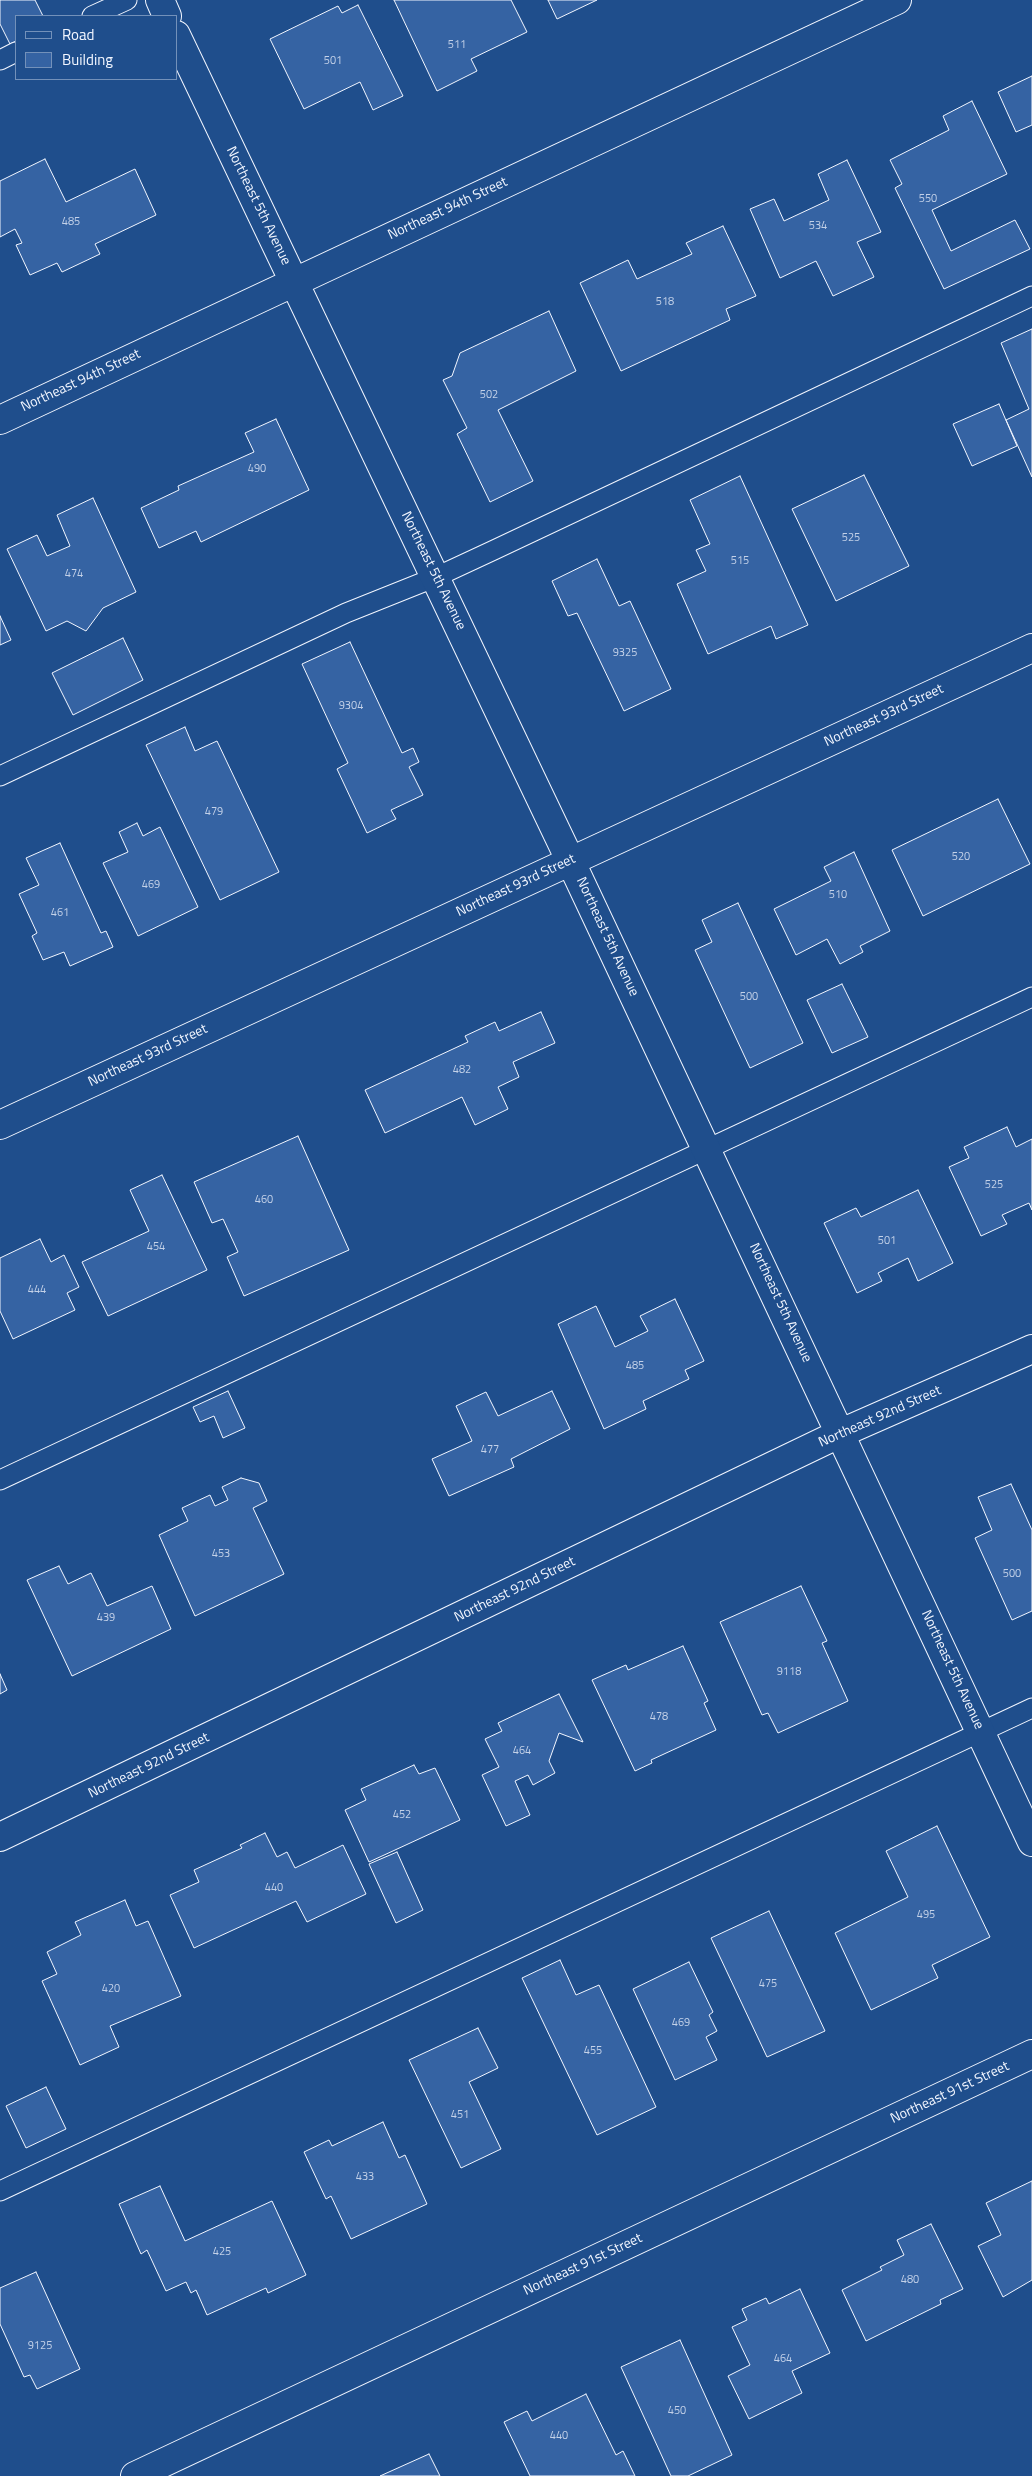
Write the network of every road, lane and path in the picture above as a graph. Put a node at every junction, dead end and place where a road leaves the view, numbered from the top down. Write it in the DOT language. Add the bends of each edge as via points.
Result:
graph roads {
  1 [pos="127,0"];
  2 [pos="160,0"];
  3 [pos="896,0"];
  4 [pos="94,15"];
  5 [pos="167,15"];
  6 [pos="178,39"];
  7 [pos="15,52"];
  8 [pos="0,60"];
  9 [pos="294,281"];
  10 [pos="1032,296"];
  11 [pos="0,420"];
  12 [pos="436,577"];
  13 [pos="1032,648"];
  14 [pos="0,776"];
  15 [pos="570,860"];
  16 [pos="1032,997"];
  17 [pos="0,1124"];
  18 [pos="707,1149"];
  19 [pos="1032,1349"];
  20 [pos="841,1433"];
  21 [pos="0,1480"];
  22 [pos="1032,1708"];
  23 [pos="981,1732"];
  24 [pos="0,1837"];
  25 [pos="1032,1842"];
  26 [pos="1032,2054"];
  27 [pos="0,2191"];
  28 [pos="135,2476"];
  1 -- 4 [label="lane"];
  2 -- 5 [label="street"];
  3 -- 9 [label="street, Northeast 94th Street"];
  6 -- 9 [label="street, Northeast 5th Avenue"];
  7 -- 8 [label="lane"];
  9 -- 11 [label="street, Northeast 94th Street"];
  9 -- 12 [label="street, Northeast 5th Avenue"];
  10 -- 12 [label="lane"];
  12 -- 14 [label="lane" via="346,613"];
  12 -- 15 [label="street, Northeast 5th Avenue"];
  13 -- 15 [label="street, Northeast 93rd Street"];
  15 -- 17 [label="street, Northeast 93rd Street"];
  15 -- 18 [label="street, Northeast 5th Avenue"];
  16 -- 18 [label="lane"];
  18 -- 20 [label="street, Northeast 5th Avenue"];
  18 -- 21 [label="lane"];
  19 -- 20 [label="street, Northeast 92nd Street"];
  20 -- 23 [label="street, Northeast 5th Avenue"];
  20 -- 24 [label="street, Northeast 92nd Street"];
  22 -- 23 [label="lane"];
  23 -- 25 [label="street, Northeast 5th Avenue"];
  23 -- 27 [label="lane"];
  26 -- 28 [label="street, Northeast 91st Street"];
}
